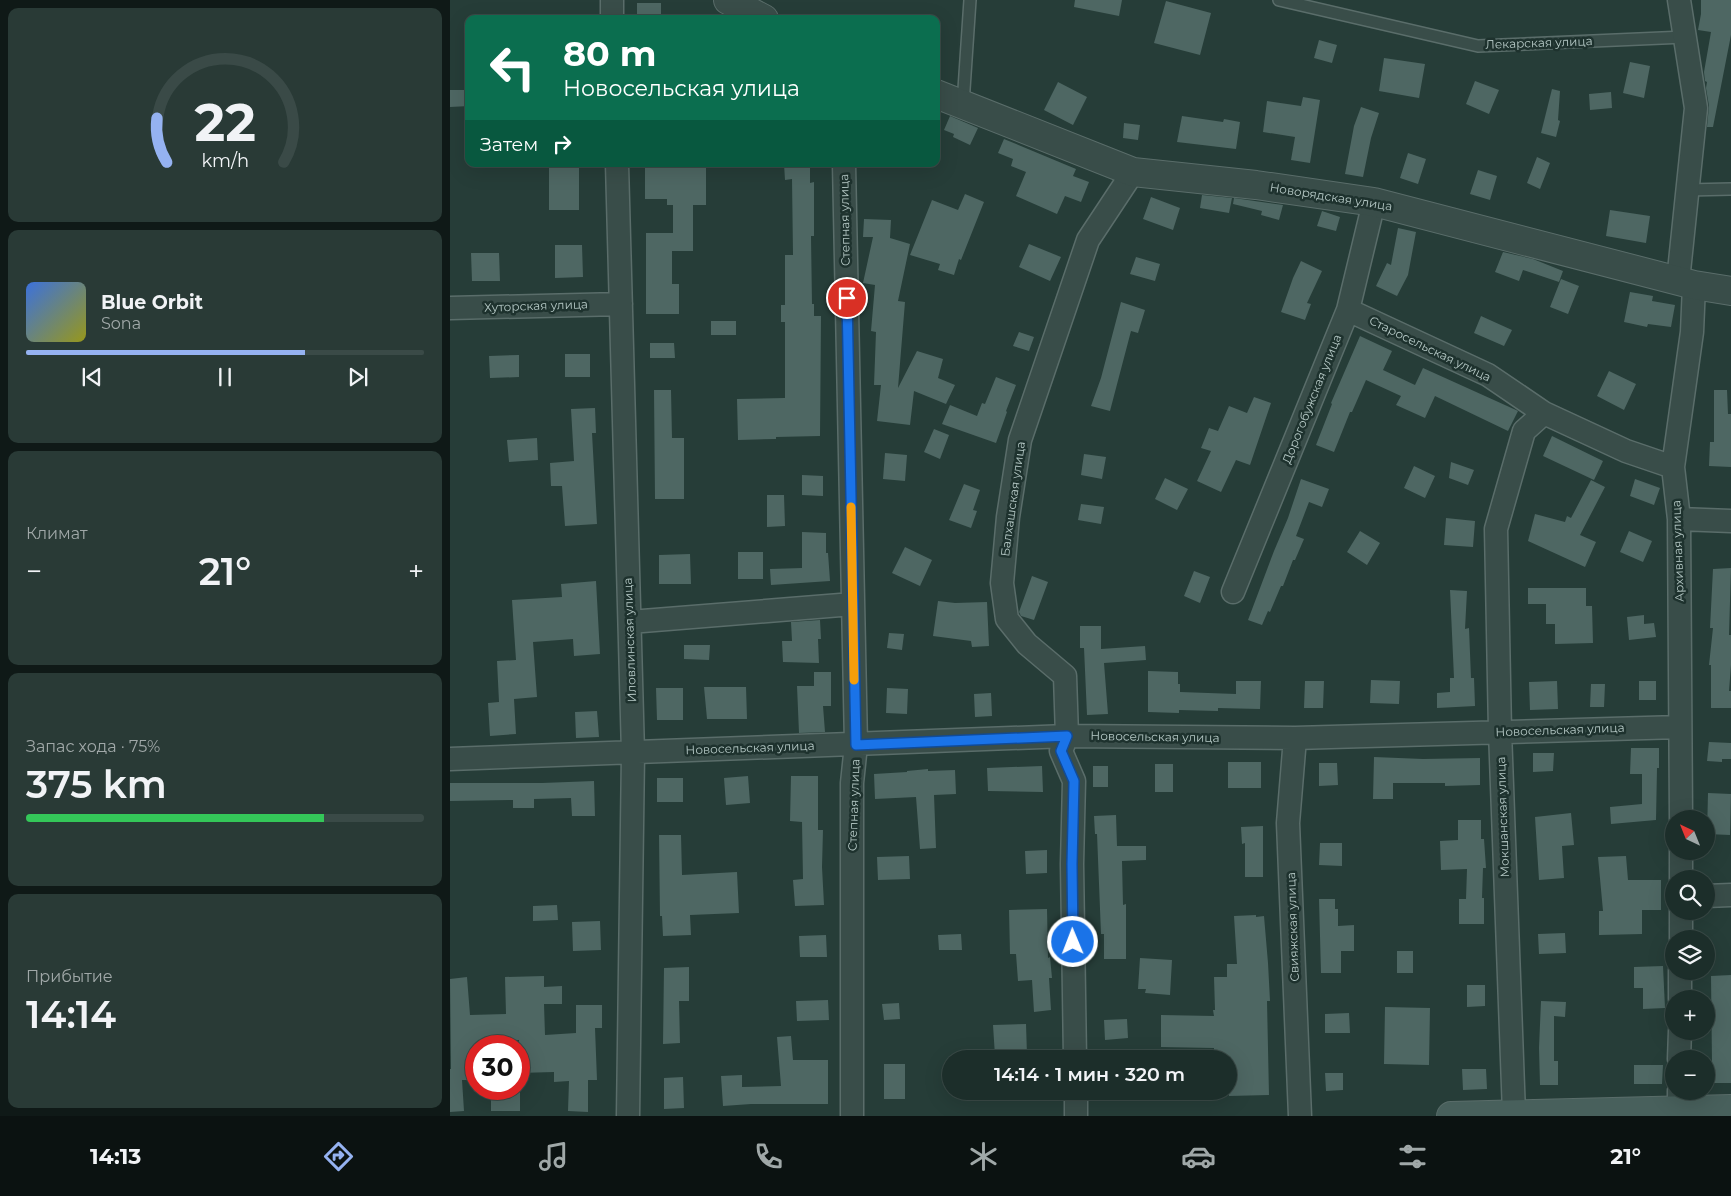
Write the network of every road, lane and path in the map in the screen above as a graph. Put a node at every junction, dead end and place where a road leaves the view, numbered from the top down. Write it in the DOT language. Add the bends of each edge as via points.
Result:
graph roads {
  1 [pos="612,0"];
  2 [pos="728,0"];
  3 [pos="970,0"];
  4 [pos="1279,0"];
  5 [pos="1679,0"];
  6 [pos="612,15"];
  7 [pos="756,15"];
  8 [pos="1685,37"];
  9 [pos="940,95"];
  10 [pos="963,104"];
  11 [pos="617,167"];
  12 [pos="844,167"];
  13 [pos="1133,172"];
  14 [pos="1731,189"];
  15 [pos="1687,190"];
  16 [pos="1374,202"];
  17 [pos="1686,283"];
  18 [pos="1731,291"];
  19 [pos="621,304"];
  20 [pos="450,308"];
  21 [pos="1348,310"];
  22 [pos="1544,413"];
  23 [pos="1673,467"];
  24 [pos="1679,519"];
  25 [pos="1731,520"];
  26 [pos="1234,592"];
  27 [pos="853,604"];
  28 [pos="630,622"];
  29 [pos="1680,726"];
  30 [pos="1500,731"];
  31 [pos="1067,736"];
  32 [pos="1295,738"];
  33 [pos="856,745"];
  34 [pos="633,752"];
  35 [pos="450,759"];
  36 [pos="1681,810"];
  37 [pos="1731,895"];
  38 [pos="1715,896"];
  39 [pos="1075,1050"];
  40 [pos="1076,1100"];
  41 [pos="1679,1106"];
  42 [pos="1731,1109"];
  43 [pos="1514,1114"];
  44 [pos="628,1116"];
  45 [pos="852,1116"];
  46 [pos="1076,1116"];
  47 [pos="1300,1116"];
  48 [pos="1451,1116"];
  1 -- 6 [label="street"];
  2 -- 7 [label="street"];
  3 -- 10 [label="lane"];
  4 -- 8 [label="lane, Лекарская улица" via="1478,46"];
  5 -- 8 [label="street, Архивная улица"];
  8 -- 15 [label="street, Архивная улица" via="1696,108"];
  9 -- 10 [label="street, Новорядская улица"];
  10 -- 13 [label="street, Новорядская улица"];
  11 -- 19 [label="street, Иловлинская улица"];
  12 -- 27 [label="street, Степная улица"];
  13 -- 16 [label="street, Новорядская улица"];
  13 -- 31 [label="street, Балхашская улица" via="1088,240 1020,440 1008,517 1002,584 1007,619 1027,644 1065,676"];
  14 -- 15 [label="lane"];
  15 -- 17 [label="street, Архивная улица"];
  16 -- 17 [label="street, Новорядская улица"];
  16 -- 21 [label="street, Дорогобужская улица"];
  17 -- 18 [label="street, Новорядская улица"];
  17 -- 23 [label="street, Архивная улица" via="1692,332"];
  19 -- 20 [label="street, Хуторская улица"];
  19 -- 28 [label="street, Иловлинская улица"];
  21 -- 22 [label="street, Старосельская улица" via="1488,375"];
  21 -- 26 [label="street, Дорогобужская улица"];
  22 -- 23 [label="street, Старосельская улица" via="1626,451"];
  22 -- 30 [label="street, Мокшанская улица" via="1524,431 1496,529"];
  23 -- 24 [label="street, Архивная улица"];
  24 -- 25 [label="street"];
  24 -- 29 [label="street, Архивная улица"];
  27 -- 28 [label="street"];
  27 -- 33 [label="street, Степная улица"];
  28 -- 34 [label="street, Иловлинская улица"];
  29 -- 30 [label="street, Новосельская улица"];
  29 -- 36 [label="street, Архивная улица"];
  30 -- 32 [label="street, Новосельская улица"];
  30 -- 43 [label="street, Мокшанская улица"];
  31 -- 32 [label="street, Новосельская улица"];
  31 -- 33 [label="street, Новосельская улица"];
  31 -- 39 [label="street, Балхашская улица" via="1061,751 1074,781"];
  32 -- 47 [label="street, Свияжская улица" via="1288,823"];
  33 -- 34 [label="street, Новосельская улица"];
  33 -- 45 [label="street, Степная улица" via="852,783"];
  34 -- 35 [label="street, Новосельская улица"];
  34 -- 44 [label="street, Иловлинская улица"];
  37 -- 38 [label="street"];
  40 -- 46 [label="street"];
  41 -- 42 [label="main road"];
  41 -- 43 [label="main road"];
  43 -- 48 [label="main road"];
}
